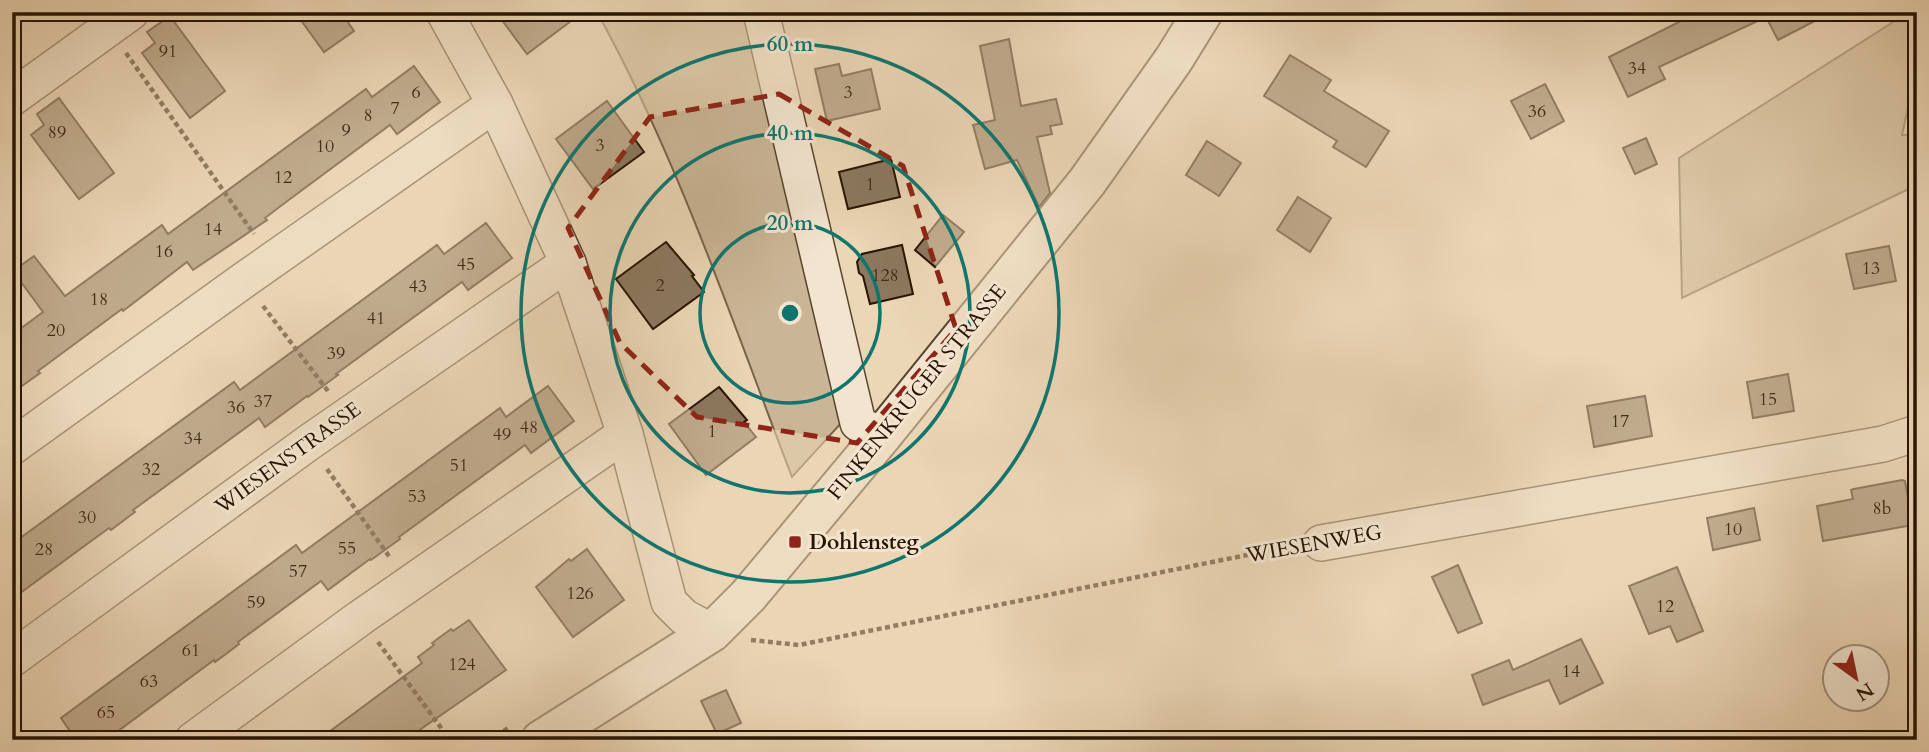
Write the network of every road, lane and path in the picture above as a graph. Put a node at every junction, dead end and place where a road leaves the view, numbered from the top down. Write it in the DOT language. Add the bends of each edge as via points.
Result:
graph roads {
  1 [pos="444,12"];
  2 [pos="761,12"];
  3 [pos="1203,12"];
  4 [pos="120,20"];
  5 [pos="12,98"];
  6 [pos="495,104"];
  7 [pos="273,261"];
  8 [pos="568,263"];
  9 [pos="244,280"];
  10 [pos="346,416"];
  11 [pos="1917,433"];
  12 [pos="625,434"];
  13 [pos="881,438"];
  14 [pos="308,443"];
  15 [pos="12,447"];
  16 [pos="1321,542"];
  17 [pos="410,585"];
  18 [pos="360,618"];
  19 [pos="712,632"];
  20 [pos="12,659"];
  21 [pos="193,740"];
  22 [pos="450,740"];
  23 [pos="541,740"];
  1 -- 6 [label="street"];
  2 -- 13 [label="street" via="858,423"];
  3 -- 13 [label="street, FINKENKRUGER STRASSE" via="1087,182"];
  4 -- 5 [label="street"];
  4 -- 7 [label="path"];
  6 -- 7 [label="street"];
  6 -- 8 [label="street"];
  7 -- 9 [label="street"];
  8 -- 10 [label="street, WIESENSTRASSE"];
  8 -- 12 [label="street"];
  9 -- 10 [label="path"];
  9 -- 15 [label="street"];
  10 -- 14 [label="street, WIESENSTRASSE"];
  11 -- 16 [label="street, WIESENWEG" via="1883,443"];
  12 -- 17 [label="street"];
  12 -- 19 [label="street" via="669,602 684,617"];
  13 -- 19 [label="street, FINKENKRUGER STRASSE"];
  14 -- 17 [label="path"];
  14 -- 20 [label="street, WIESENSTRASSE"];
  16 -- 19 [label="path, WIESENWEG" via="799,645"];
  17 -- 18 [label="street"];
  18 -- 21 [label="street"];
  18 -- 22 [label="path"];
  19 -- 23 [label="street, FINKENKRUGER STRASSE"];
}
